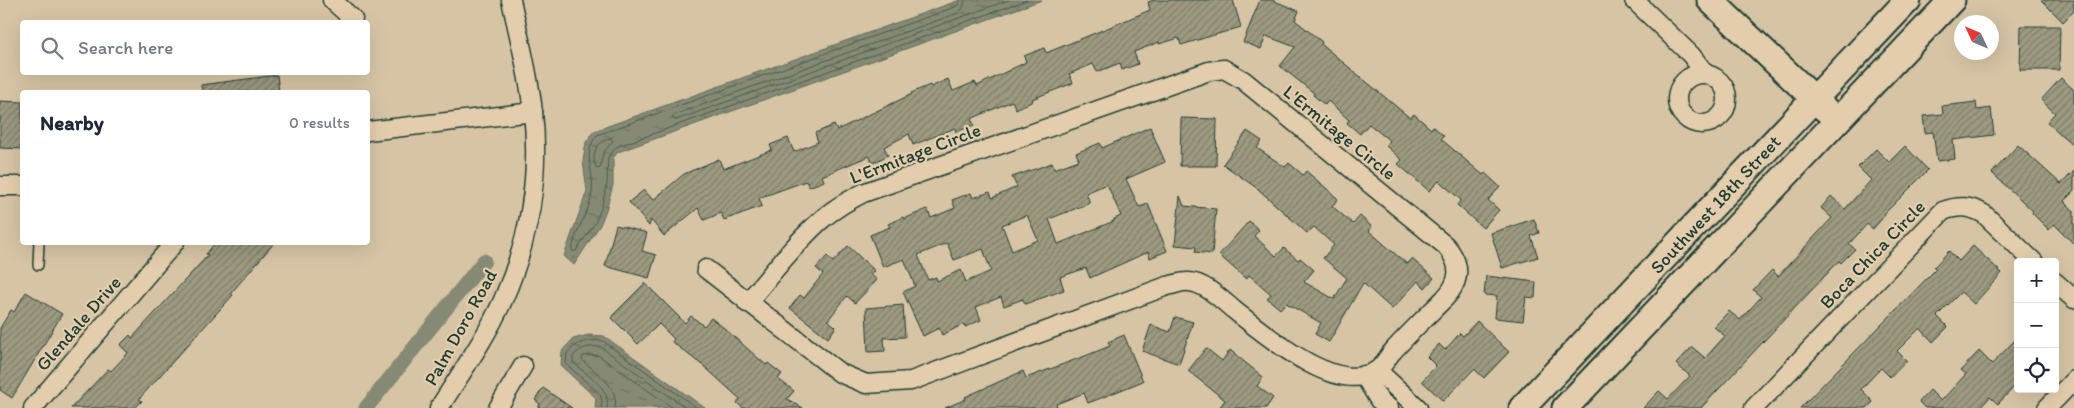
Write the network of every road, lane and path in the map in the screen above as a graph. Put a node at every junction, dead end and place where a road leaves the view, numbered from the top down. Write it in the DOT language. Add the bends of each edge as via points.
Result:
graph roads {
  1 [pos="332,0"];
  2 [pos="511,0"];
  3 [pos="1634,0"];
  4 [pos="1710,0"];
  5 [pos="1908,0"];
  6 [pos="1952,0"];
  7 [pos="353,19"];
  8 [pos="1705,73"];
  9 [pos="1814,99"];
  10 [pos="533,112"];
  11 [pos="1838,121"];
  12 [pos="370,131"];
  13 [pos="0,186"];
  14 [pos="20,186"];
  15 [pos="38,245"];
  16 [pos="172,245"];
  17 [pos="2030,258"];
  18 [pos="38,265"];
  19 [pos="706,269"];
  20 [pos="2059,286"];
  21 [pos="2074,299"];
  22 [pos="747,303"];
  23 [pos="523,366"];
  24 [pos="1371,373"];
  25 [pos="2074,380"];
  26 [pos="33,408"];
  27 [pos="439,408"];
  28 [pos="498,408"];
  29 [pos="1389,408"];
  30 [pos="1418,408"];
  31 [pos="1522,408"];
  32 [pos="1566,408"];
  33 [pos="1754,408"];
  34 [pos="2048,408"];
  1 -- 7 [label="street"];
  2 -- 10 [label="street, Palm Doro Road"];
  3 -- 8 [label="street" via="1691,55"];
  4 -- 9 [label="main road"];
  5 -- 9 [label="main road, Southwest 18th Street"];
  6 -- 11 [label="main road, Southwest 18th Street"];
  9 -- 11 [label="main road"];
  9 -- 31 [label="main road, Southwest 18th Street"];
  10 -- 12 [label="street"];
  10 -- 27 [label="street, Palm Doro Road" via="536,149 534,188 517,266 490,324"];
  11 -- 32 [label="main road, Southwest 18th Street"];
  13 -- 14 [label="street"];
  15 -- 18 [label="lane"];
  16 -- 26 [label="street, Glendale Drive"];
  17 -- 33 [label="street, Boca Chica Circle" via="1975,209 1964,206 1943,211"];
  19 -- 22 [label="street"];
  20 -- 21 [label="street"];
  22 -- 24 [label="street" via="840,373 866,384 882,384 911,381 1167,286 1189,282 1216,296 1295,355 1333,373 1358,377"];
  22 -- 24 [label="street, L'Ermitage Circle" via="821,220 863,193 1224,69 1249,85 1453,254 1458,275 1453,290"];
  23 -- 28 [label="street"];
  24 -- 29 [label="street" via="1379,400"];
  24 -- 30 [label="street"];
  25 -- 34 [label="street"];
}
